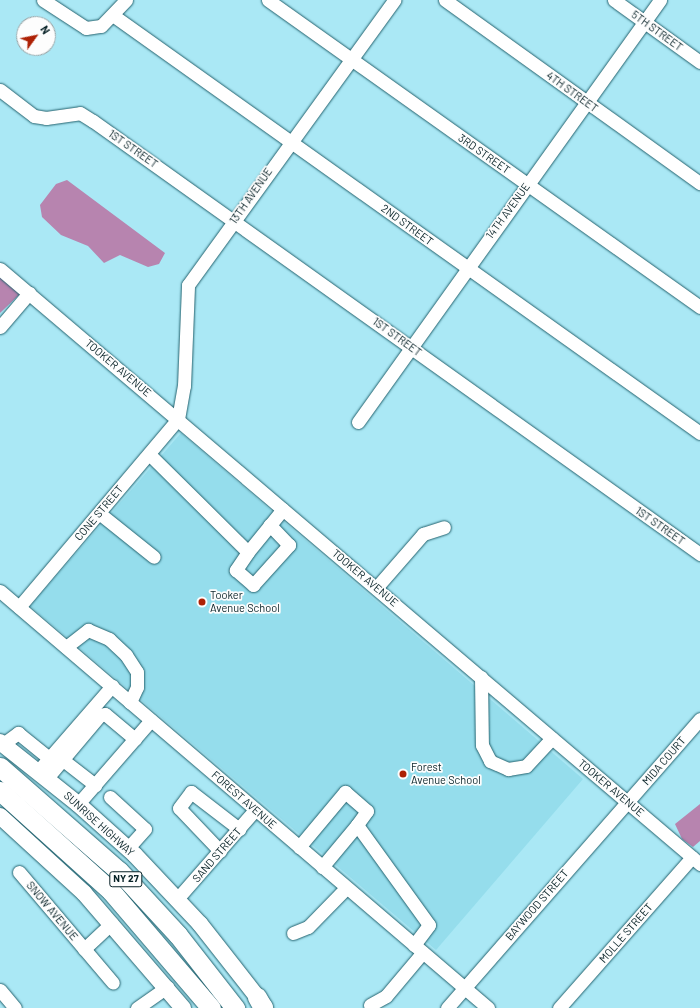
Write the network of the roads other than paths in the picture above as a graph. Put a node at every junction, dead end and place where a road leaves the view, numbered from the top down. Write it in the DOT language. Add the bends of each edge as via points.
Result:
graph roads {
  1 [pos="43,0"];
  2 [pos="126,0"];
  3 [pos="268,0"];
  4 [pos="394,0"];
  5 [pos="444,0"];
  6 [pos="614,0"];
  7 [pos="660,0"];
  8 [pos="114,16"];
  9 [pos="644,22"];
  10 [pos="349,58"];
  11 [pos="700,62"];
  12 [pos="0,90"];
  13 [pos="587,102"];
  14 [pos="290,141"];
  15 [pos="700,183"];
  16 [pos="527,184"];
  17 [pos="234,220"];
  18 [pos="467,268"];
  19 [pos="0,269"];
  20 [pos="29,293"];
  21 [pos="700,307"];
  22 [pos="0,327"];
  23 [pos="410,347"];
  24 [pos="178,419"];
  25 [pos="358,422"];
  26 [pos="700,433"];
  27 [pos="149,454"];
  28 [pos="283,509"];
  29 [pos="99,513"];
  30 [pos="270,525"];
  31 [pos="444,527"];
  32 [pos="245,549"];
  33 [pos="700,554"];
  34 [pos="154,557"];
  35 [pos="376,588"];
  36 [pos="0,591"];
  37 [pos="19,607"];
  38 [pos="66,647"];
  39 [pos="481,677"];
  40 [pos="112,686"];
  41 [pos="130,702"];
  42 [pos="700,719"];
  43 [pos="151,720"];
  44 [pos="552,738"];
  45 [pos="134,739"];
  46 [pos="1,743"];
  47 [pos="49,758"];
  48 [pos="63,760"];
  49 [pos="0,767"];
  50 [pos="42,774"];
  51 [pos="95,785"];
  52 [pos="0,791"];
  53 [pos="110,797"];
  54 [pos="627,801"];
  55 [pos="78,804"];
  56 [pos="255,810"];
  57 [pos="0,816"];
  58 [pos="357,825"];
  59 [pos="239,829"];
  60 [pos="299,847"];
  61 [pos="128,848"];
  62 [pos="220,851"];
  63 [pos="696,861"];
  64 [pos="322,867"];
  65 [pos="19,872"];
  66 [pos="346,888"];
  67 [pos="177,899"];
  68 [pos="112,923"];
  69 [pos="293,933"];
  70 [pos="84,949"];
  71 [pos="418,949"];
  72 [pos="112,984"];
  73 [pos="167,987"];
  74 [pos="464,987"];
  75 [pos="0,990"];
  76 [pos="153,1004"];
  77 [pos="262,1004"];
  78 [pos="370,1005"];
  79 [pos="16,1008"];
  80 [pos="137,1008"];
  81 [pos="183,1008"];
  82 [pos="211,1008"];
  83 [pos="235,1008"];
  84 [pos="447,1008"];
  85 [pos="488,1008"];
  86 [pos="559,1008"];
  1 -- 8 [label="street" via="72,22 86,28 101,26"];
  2 -- 8 [label="street"];
  3 -- 10 [label="street, 3RD STREET"];
  4 -- 10 [label="street, 13TH AVENUE"];
  5 -- 13 [label="street, 4TH STREET"];
  6 -- 9 [label="street, 5TH STREET"];
  7 -- 9 [label="street, 14TH AVENUE"];
  8 -- 14 [label="street, 2ND STREET"];
  9 -- 11 [label="street, 5TH STREET"];
  9 -- 13 [label="street, 14TH AVENUE"];
  10 -- 14 [label="street, 13TH AVENUE"];
  10 -- 16 [label="street, 3RD STREET"];
  12 -- 17 [label="street, 1ST STREET" via="34,116 46,118 80,113"];
  13 -- 15 [label="street, 4TH STREET"];
  13 -- 16 [label="street, 14TH AVENUE"];
  14 -- 17 [label="street, 13TH AVENUE"];
  14 -- 18 [label="street, 2ND STREET"];
  16 -- 18 [label="street, 14TH AVENUE"];
  16 -- 21 [label="street, 3RD STREET"];
  17 -- 23 [label="street, 1ST STREET"];
  17 -- 24 [label="street, 13TH AVENUE" via="188,285 184,386"];
  18 -- 23 [label="street, 14TH AVENUE"];
  18 -- 26 [label="street, 2ND STREET"];
  19 -- 20 [label="street, TOOKER AVENUE"];
  20 -- 22 [label="street"];
  20 -- 24 [label="street, TOOKER AVENUE"];
  23 -- 25 [label="street, 14TH AVENUE"];
  23 -- 33 [label="street, 1ST STREET"];
  24 -- 27 [label="street, CONE STREET"];
  24 -- 28 [label="street, TOOKER AVENUE"];
  27 -- 29 [label="street, CONE STREET"];
  27 -- 32 [label="street"];
  28 -- 30 [label="street"];
  28 -- 35 [label="street, TOOKER AVENUE"];
  29 -- 34 [label="street"];
  29 -- 37 [label="street, CONE STREET"];
  30 -- 32 [label="street"];
  30 -- 32 [label="street" via="289,544 254,584 236,570"];
  31 -- 35 [label="street" via="423,534"];
  35 -- 39 [label="street, TOOKER AVENUE"];
  36 -- 37 [label="street, FOREST AVENUE"];
  37 -- 38 [label="street, FOREST AVENUE"];
  38 -- 40 [label="street, FOREST AVENUE"];
  38 -- 41 [label="street" via="88,630 109,639 126,655 137,672 137,687"];
  39 -- 44 [label="street, TOOKER AVENUE"];
  39 -- 44 [label="street" via="482,745 490,762 508,769 526,766"];
  40 -- 41 [label="street, FOREST AVENUE"];
  40 -- 47 [label="street"];
  41 -- 43 [label="street, FOREST AVENUE"];
  42 -- 54 [label="street, MIDA COURT"];
  43 -- 45 [label="street"];
  43 -- 56 [label="street, FOREST AVENUE"];
  44 -- 54 [label="street, TOOKER AVENUE"];
  45 -- 48 [label="street" via="105,714 100,715"];
  45 -- 51 [label="street"];
  46 -- 47 [label="street" via="18,733"];
  46 -- 50 [label="main road, SUNRISE HIGHWAY"];
  47 -- 50 [label="street"];
  48 -- 50 [label="street"];
  48 -- 51 [label="street"];
  49 -- 83 [label="highway, SUNRISE HIGHWAY / NY 27" via="62,818 130,882 178,935"];
  50 -- 55 [label="main road, SUNRISE HIGHWAY"];
  51 -- 55 [label="street"];
  52 -- 82 [label="highway, NY 27" via="111,891"];
  53 -- 61 [label="street" via="145,829"];
  54 -- 63 [label="street, TOOKER AVENUE"];
  54 -- 74 [label="street, BAYWOOD STREET"];
  55 -- 61 [label="main road, SUNRISE HIGHWAY"];
  56 -- 59 [label="street, SAND STREET"];
  56 -- 60 [label="street, FOREST AVENUE"];
  57 -- 68 [label="main road"];
  58 -- 60 [label="street" via="367,811 345,792"];
  58 -- 64 [label="street"];
  58 -- 71 [label="street" via="429,925"];
  59 -- 62 [label="street, SAND STREET"];
  59 -- 62 [label="street" via="191,792 179,808"];
  60 -- 64 [label="street, FOREST AVENUE"];
  61 -- 67 [label="main road, SUNRISE HIGHWAY"];
  62 -- 67 [label="street, SAND STREET"];
  63 -- 86 [label="street, MOLLE STREET"];
  64 -- 66 [label="street, FOREST AVENUE"];
  65 -- 70 [label="street, SNOW AVENUE"];
  66 -- 69 [label="street" via="308,927"];
  66 -- 71 [label="street, FOREST AVENUE"];
  67 -- 77 [label="main road, SUNRISE HIGHWAY"];
  68 -- 70 [label="street, SNOW AVENUE"];
  68 -- 73 [label="main road"];
  70 -- 72 [label="street, SNOW AVENUE"];
  71 -- 74 [label="street, FOREST AVENUE"];
  71 -- 78 [label="street" via="386,996"];
  73 -- 76 [label="street"];
  73 -- 81 [label="main road"];
  74 -- 84 [label="street, BAYWOOD STREET"];
  74 -- 85 [label="street, FOREST AVENUE"];
  75 -- 79 [label="street"];
  76 -- 80 [label="street"];
}
